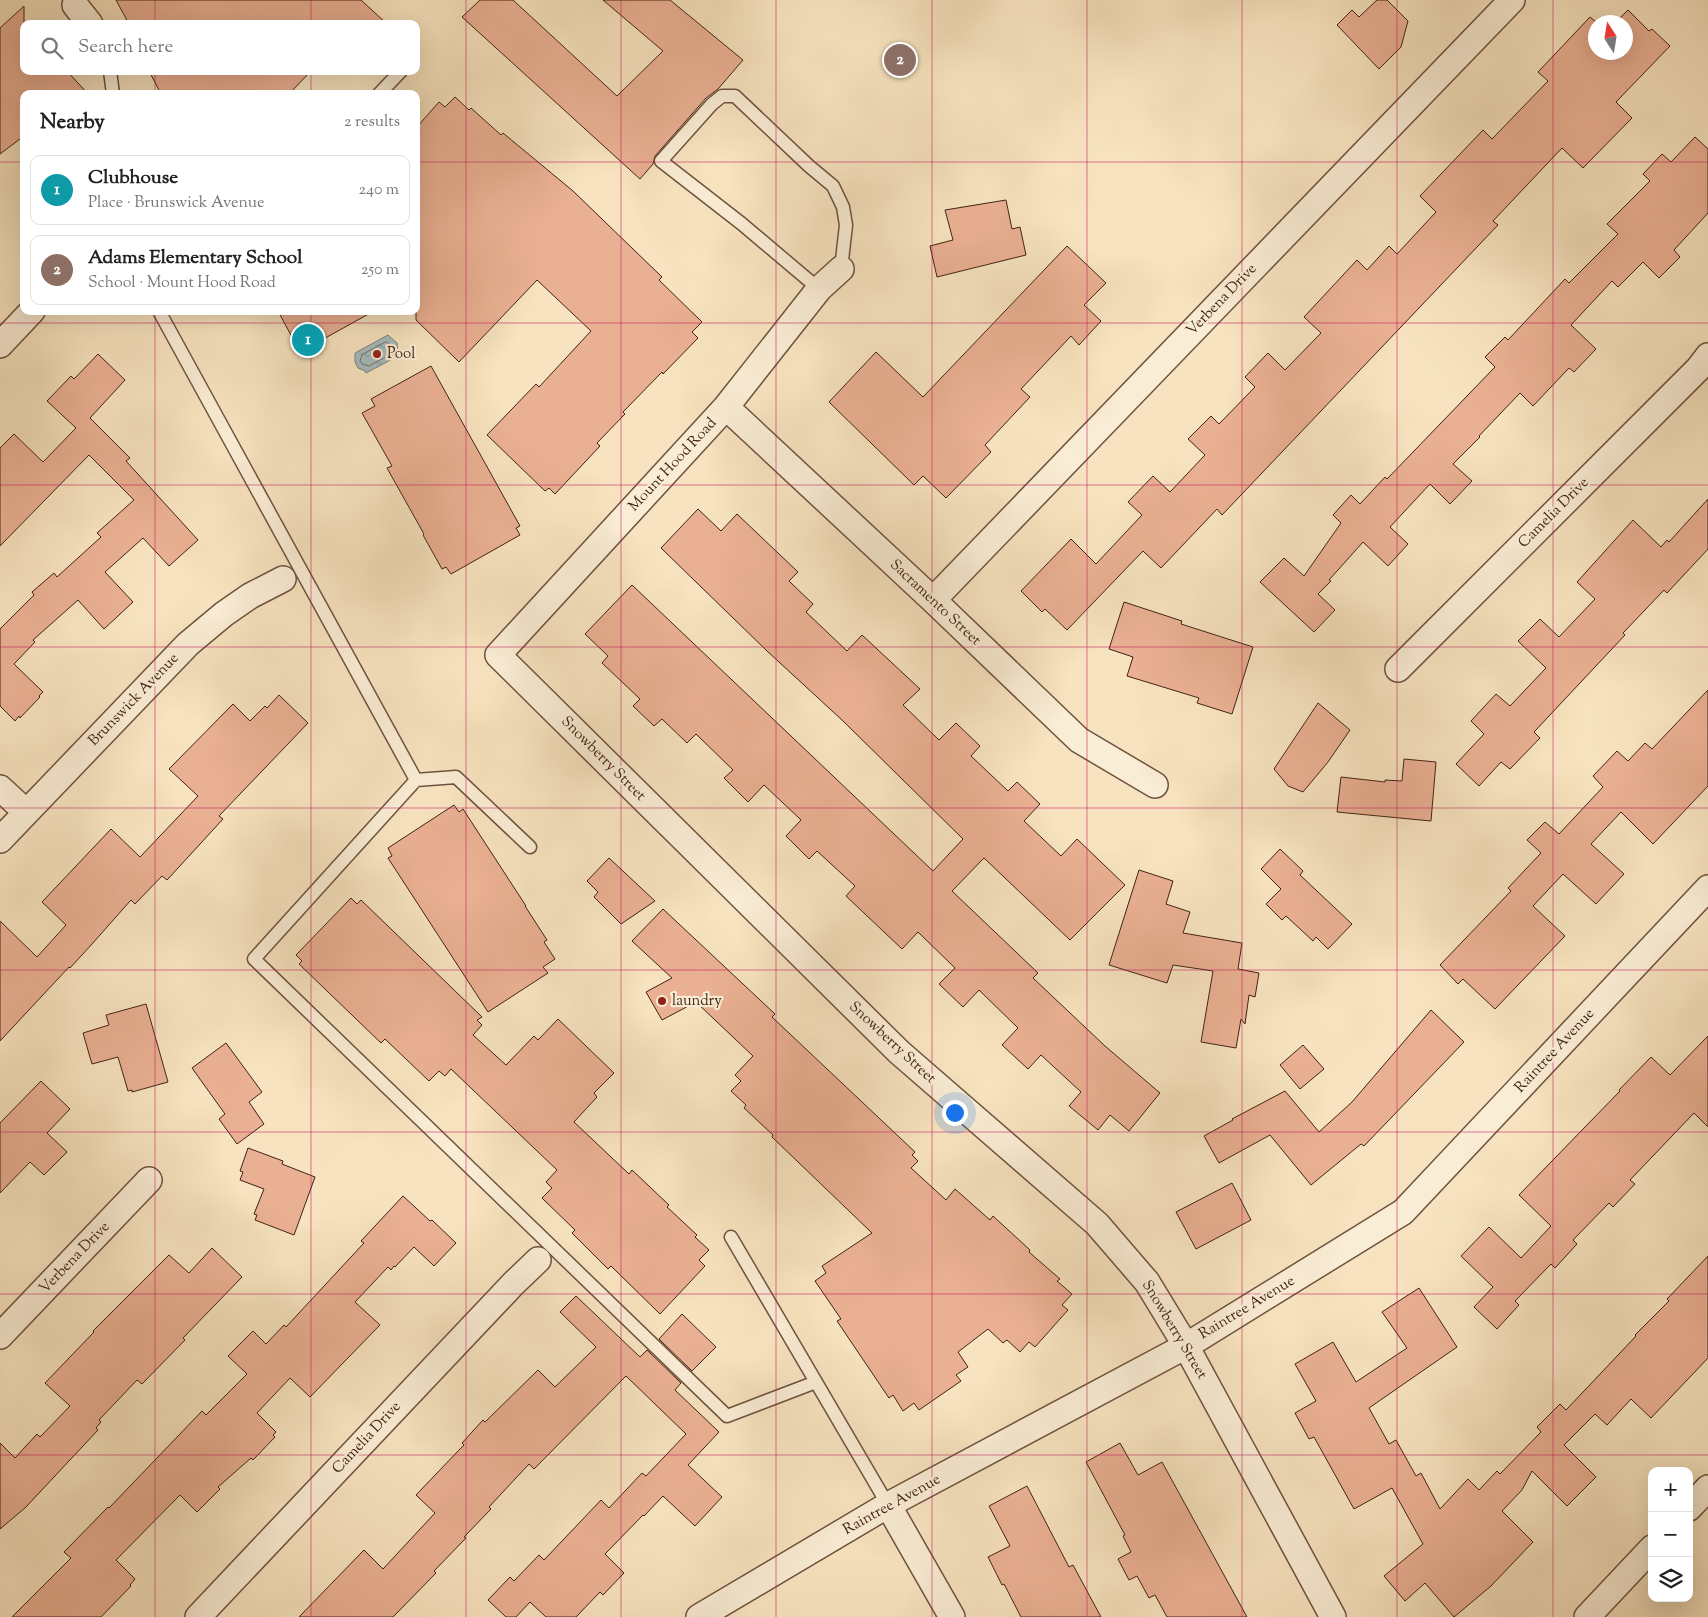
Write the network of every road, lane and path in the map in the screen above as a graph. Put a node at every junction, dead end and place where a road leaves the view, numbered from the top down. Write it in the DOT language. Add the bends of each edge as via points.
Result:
graph roads {
  1 [pos="1512,0"];
  2 [pos="110,75"];
  3 [pos="397,75"];
  4 [pos="112,90"];
  5 [pos="383,90"];
  6 [pos="841,269"];
  7 [pos="819,290"];
  8 [pos="28,315"];
  9 [pos="161,315"];
  10 [pos="0,345"];
  11 [pos="1708,356"];
  12 [pos="726,407"];
  13 [pos="292,574"];
  14 [pos="933,600"];
  15 [pos="498,655"];
  16 [pos="1398,669"];
  17 [pos="416,780"];
  18 [pos="1155,785"];
  19 [pos="0,788"];
  20 [pos="26,812"];
  21 [pos="0,840"];
  22 [pos="530,847"];
  23 [pos="1708,888"];
  24 [pos="149,1180"];
  25 [pos="731,1237"];
  26 [pos="545,1253"];
  27 [pos="0,1336"];
  28 [pos="1186,1346"];
  29 [pos="816,1382"];
  30 [pos="1708,1488"];
  31 [pos="1693,1504"];
  32 [pos="888,1505"];
  33 [pos="1648,1552"];
  34 [pos="198,1617"];
  35 [pos="699,1617"];
  36 [pos="952,1617"];
  37 [pos="1332,1617"];
  38 [pos="1587,1617"];
  1 -- 14 [label="street, Verbena Drive"];
  2 -- 4 [label="lane"];
  3 -- 5 [label="lane"];
  6 -- 7 [label="street, Mount Hood Road"];
  6 -- 7 [label="lane" via="846,225 843,207 833,186 735,96 722,96 661,162 742,224"];
  7 -- 12 [label="street, Mount Hood Road"];
  8 -- 10 [label="street"];
  9 -- 13 [label="lane"];
  11 -- 16 [label="street, Camelia Drive"];
  12 -- 14 [label="street, Sacramento Street"];
  12 -- 15 [label="street, Mount Hood Road"];
  13 -- 17 [label="lane"];
  13 -- 20 [label="street, Brunswick Avenue" via="250,596 188,644"];
  14 -- 18 [label="street, Sacramento Street" via="1079,740"];
  15 -- 28 [label="street, Snowberry Street" via="899,1052 1097,1224 1147,1282"];
  17 -- 22 [label="lane" via="456,777"];
  17 -- 26 [label="lane" via="254,958"];
  19 -- 20 [label="street"];
  20 -- 21 [label="street, Brunswick Avenue"];
  23 -- 28 [label="street, Raintree Avenue" via="1403,1212"];
  24 -- 27 [label="street, Verbena Drive"];
  25 -- 29 [label="lane"];
  26 -- 29 [label="lane" via="727,1416"];
  26 -- 34 [label="street, Camelia Drive"];
  28 -- 32 [label="street, Raintree Avenue"];
  28 -- 37 [label="street, Snowberry Street"];
  29 -- 32 [label="lane"];
  30 -- 31 [label="street"];
  32 -- 35 [label="street, Raintree Avenue"];
  32 -- 36 [label="street"];
  33 -- 38 [label="street"];
}
